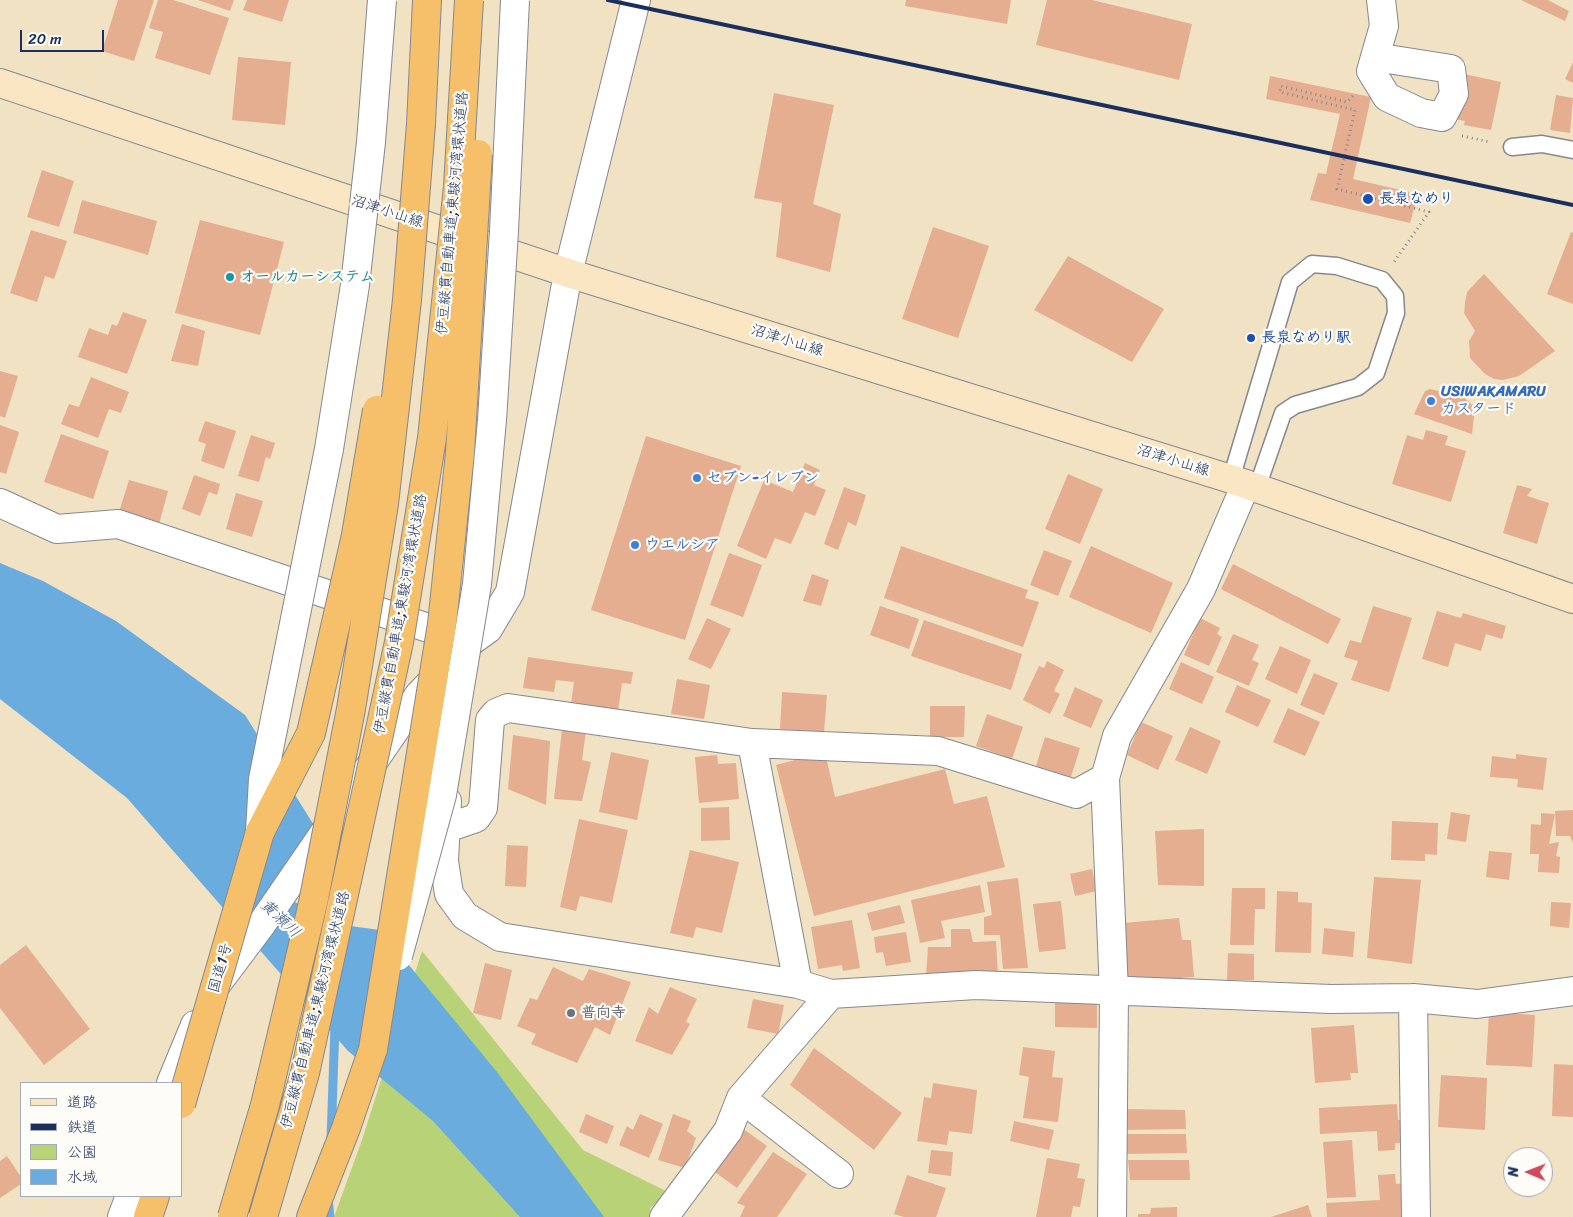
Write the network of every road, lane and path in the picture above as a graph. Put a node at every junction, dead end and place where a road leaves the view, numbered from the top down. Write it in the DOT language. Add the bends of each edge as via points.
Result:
graph roads {
  1 [pos="382,0"];
  2 [pos="427,0"];
  3 [pos="469,0"];
  4 [pos="484,0"];
  5 [pos="515,0"];
  6 [pos="636,0"];
  7 [pos="1381,0"];
  8 [pos="1375,57"];
  9 [pos="0,83"];
  10 [pos="1332,98"];
  11 [pos="421,124"];
  12 [pos="1512,146"];
  13 [pos="1573,150"];
  14 [pos="568,273"];
  15 [pos="1382,280"];
  16 [pos="1245,484"];
  17 [pos="0,503"];
  18 [pos="1573,598"];
  19 [pos="470,642"];
  20 [pos="419,695"];
  21 [pos="752,743"];
  22 [pos="1105,778"];
  23 [pos="444,829"];
  24 [pos="260,832"];
  25 [pos="798,984"];
  26 [pos="1573,991"];
  27 [pos="1114,992"];
  28 [pos="832,994"];
  29 [pos="1412,998"];
  30 [pos="373,1049"];
  31 [pos="171,1082"];
  32 [pos="741,1098"];
  33 [pos="182,1101"];
  34 [pos="839,1174"];
  35 [pos="130,1197"];
  36 [pos="154,1197"];
  37 [pos="122,1217"];
  38 [pos="148,1217"];
  39 [pos="232,1217"];
  40 [pos="263,1217"];
  41 [pos="311,1217"];
  42 [pos="664,1217"];
  43 [pos="1112,1217"];
  44 [pos="1416,1217"];
  1 -- 24 [label="street, bridge" via="355,285 328,449 263,778"];
  2 -- 11 [label="highway, 伊豆縦貫自動車道;東駿河湾環状道路"];
  3 -- 40 [label="highway, 伊豆縦貫自動車道;東駿河湾環状道路, bridge" via="458,186 432,438 399,642 305,1073"];
  4 -- 30 [label="highway, bridge" via="476,218 460,453 442,624"];
  5 -- 30 [label="street, bridge" via="504,241 477,584 442,795"];
  6 -- 14 [label="street"];
  7 -- 8 [label="street" via="1384,26"];
  9 -- 14 [label="main road, 沼津小山線"];
  10 -- 15 [label="path" via="1281,86 1280,92 1355,110 1337,189 1429,212"];
  11 -- 24 [label="highway, 国道1号, bridge" via="354,544 310,733"];
  11 -- 39 [label="highway, 伊豆縦貫自動車道;東駿河湾環状道路, bridge" via="407,300 384,504 351,710 306,932 265,1106"];
  12 -- 13 [label="lane" via="1542,144"];
  14 -- 16 [label="main road, 沼津小山線"];
  14 -- 19 [label="street" via="510,592 488,629"];
  15 -- 16 [label="lane" via="1395,296 1396,313 1376,373 1358,387 1295,405 1283,413"];
  15 -- 16 [label="lane" via="1337,266 1312,264 1290,282"];
  16 -- 18 [label="main road, 沼津小山線"];
  16 -- 22 [label="street" via="1201,589 1117,736"];
  17 -- 19 [label="street" via="57,529 118,524"];
  19 -- 20 [label="street"];
  20 -- 23 [label="street" via="443,719 451,736 452,765"];
  20 -- 31 [label="street, bridge" via="261,925 212,989"];
  21 -- 22 [label="street" via="938,751 1076,794"];
  21 -- 23 [label="street" via="508,708 490,720 483,808 476,818"];
  21 -- 25 [label="street"];
  22 -- 27 [label="street"];
  23 -- 25 [label="street" via="444,862 449,894 465,916 500,936"];
  24 -- 33 [label="highway, 国道1号, bridge"];
  25 -- 28 [label="street"];
  26 -- 29 [label="street" via="1477,1004"];
  27 -- 28 [label="street" via="976,986"];
  27 -- 29 [label="street" via="1331,999"];
  27 -- 43 [label="street"];
  28 -- 32 [label="street"];
  29 -- 44 [label="street"];
  30 -- 41 [label="highway"];
  32 -- 34 [label="street"];
  32 -- 42 [label="street" via="728,1131"];
  35 -- 37 [label="street"];
  36 -- 38 [label="highway"];
}
